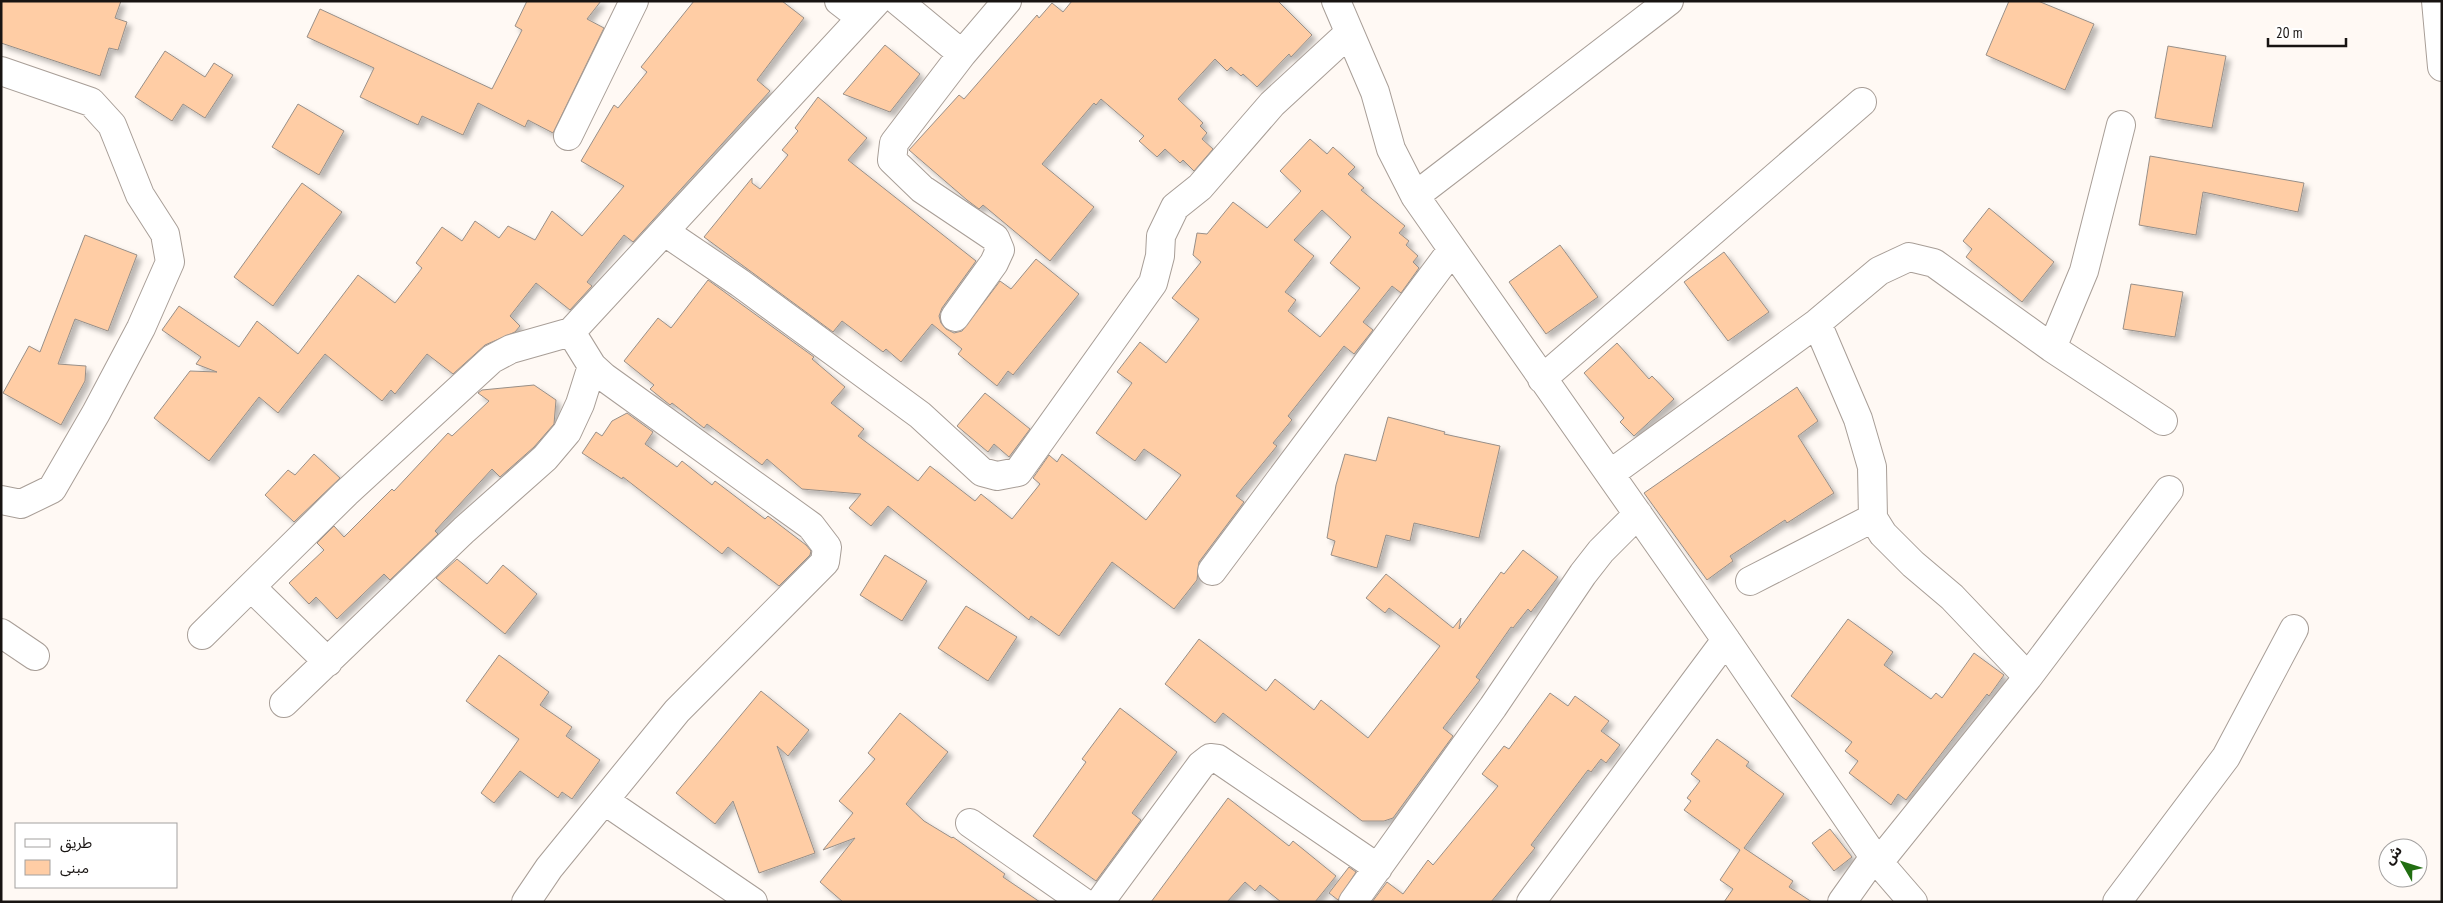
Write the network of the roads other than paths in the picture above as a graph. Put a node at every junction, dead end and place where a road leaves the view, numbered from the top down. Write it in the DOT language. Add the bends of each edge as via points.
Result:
graph roads {
  1 [pos="634,1"];
  2 [pos="839,1"];
  3 [pos="898,1"];
  4 [pos="1007,1"];
  5 [pos="1336,1"];
  6 [pos="1669,1"];
  7 [pos="2436,1"];
  8 [pos="869,10"];
  9 [pos="1349,32"];
  10 [pos="962,54"];
  11 [pos="2442,67"];
  12 [pos="1,71"];
  13 [pos="1862,102"];
  14 [pos="2121,125"];
  15 [pos="568,136"];
  16 [pos="1415,196"];
  17 [pos="665,232"];
  18 [pos="1452,250"];
  19 [pos="955,317"];
  20 [pos="1817,323"];
  21 [pos="571,332"];
  22 [pos="2052,348"];
  23 [pos="592,366"];
  24 [pos="1542,379"];
  25 [pos="2163,421"];
  26 [pos="1610,474"];
  27 [pos="2169,490"];
  28 [pos="1,500"];
  29 [pos="1638,514"];
  30 [pos="1873,518"];
  31 [pos="1212,571"];
  32 [pos="1750,581"];
  33 [pos="251,587"];
  34 [pos="2294,628"];
  35 [pos="1,633"];
  36 [pos="202,635"];
  37 [pos="1726,640"];
  38 [pos="35,656"];
  39 [pos="328,662"];
  40 [pos="2028,677"];
  41 [pos="284,703"];
  42 [pos="605,801"];
  43 [pos="970,824"];
  44 [pos="1876,860"];
  45 [pos="1378,868"];
  46 [pos="526,902"];
  47 [pos="753,902"];
  48 [pos="1083,902"];
  49 [pos="1100,902"];
  50 [pos="1353,902"];
  51 [pos="1531,902"];
  52 [pos="1842,902"];
  53 [pos="1913,902"];
  54 [pos="2117,902"];
  1 -- 15 [label="street"];
  2 -- 8 [label="street"];
  3 -- 10 [label="street"];
  4 -- 10 [label="street"];
  5 -- 9 [label="street"];
  6 -- 16 [label="street"];
  7 -- 11 [label="street"];
  8 -- 17 [label="street"];
  9 -- 16 [label="street" via="1374,92 1391,149"];
  9 -- 17 [label="street" via="1272,104 1200,187 1175,207 1161,236 1153,283 1018,472 997,476 982,472 920,415"];
  10 -- 19 [label="street" via="894,143 892,160 922,189 995,238 1000,250"];
  12 -- 28 [label="street" via="91,102 112,125 140,195 165,234 170,262 96,413 52,489 21,504"];
  13 -- 24 [label="street"];
  14 -- 22 [label="street" via="2084,271"];
  16 -- 18 [label="street"];
  17 -- 21 [label="street"];
  18 -- 24 [label="street"];
  18 -- 31 [label="street"];
  20 -- 22 [label="street" via="1880,271 1909,256 1934,263"];
  20 -- 26 [label="street"];
  20 -- 30 [label="street" via="1858,419 1872,467"];
  21 -- 23 [label="street"];
  21 -- 33 [label="street" via="511,349 492,359 346,493"];
  22 -- 25 [label="street"];
  23 -- 39 [label="street" via="567,432 545,458 464,530"];
  23 -- 42 [label="street" via="811,526 827,547 825,562 677,711"];
  24 -- 26 [label="street"];
  26 -- 29 [label="street"];
  27 -- 40 [label="street"];
  29 -- 37 [label="street"];
  29 -- 45 [label="street" via="1583,574"];
  30 -- 32 [label="street"];
  30 -- 40 [label="street" via="1907,558 1952,597"];
  33 -- 36 [label="street"];
  33 -- 39 [label="street"];
  34 -- 54 [label="street" via="2226,757"];
  35 -- 38 [label="street"];
  37 -- 44 [label="street"];
  37 -- 51 [label="street"];
  39 -- 41 [label="street"];
  40 -- 44 [label="street"];
  42 -- 46 [label="street" via="549,868"];
  42 -- 47 [label="street"];
  43 -- 48 [label="street"];
  44 -- 52 [label="street"];
  44 -- 53 [label="street"];
  45 -- 49 [label="street" via="1218,759 1210,758 1201,765"];
  45 -- 50 [label="street"];
}
